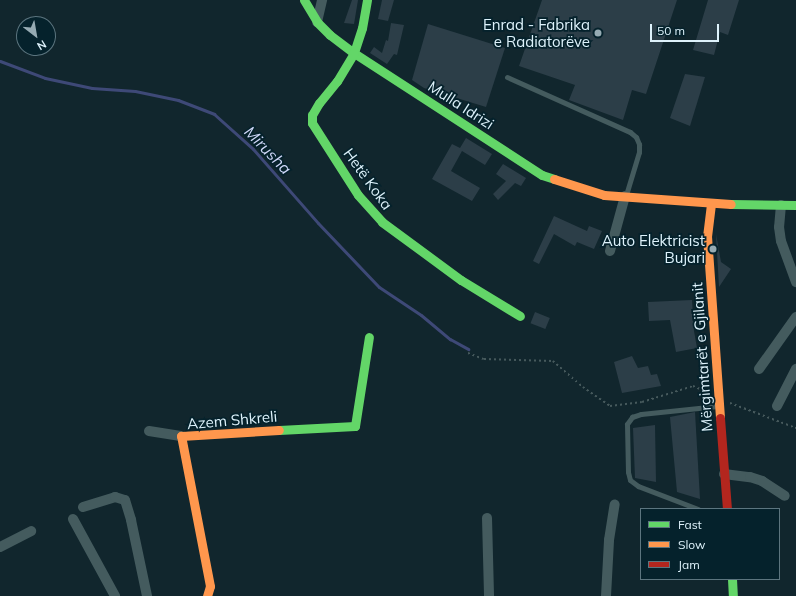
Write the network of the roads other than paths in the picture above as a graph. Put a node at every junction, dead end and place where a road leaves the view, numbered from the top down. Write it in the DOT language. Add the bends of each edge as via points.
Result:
graph roads {
  1 [pos="304,0"];
  2 [pos="322,0"];
  3 [pos="367,0"];
  4 [pos="317,22"];
  5 [pos="354,52"];
  6 [pos="507,77"];
  7 [pos="626,196"];
  8 [pos="711,204"];
  9 [pos="781,205"];
  10 [pos="796,205"];
  11 [pos="610,251"];
  12 [pos="796,282"];
  13 [pos="520,316"];
  14 [pos="796,317"];
  15 [pos="369,337"];
  16 [pos="759,369"];
  17 [pos="796,369"];
  18 [pos="719,402"];
  19 [pos="778,406"];
  20 [pos="149,430"];
  21 [pos="181,436"];
  22 [pos="724,474"];
  23 [pos="785,496"];
  24 [pos="614,504"];
  25 [pos="83,508"];
  26 [pos="695,508"];
  27 [pos="727,508"];
  28 [pos="487,518"];
  29 [pos="73,520"];
  30 [pos="31,531"];
  31 [pos="0,547"];
  32 [pos="732,580"];
  33 [pos="210,594"];
  34 [pos="115,596"];
  35 [pos="147,596"];
  36 [pos="489,596"];
  37 [pos="606,596"];
  38 [pos="733,596"];
  1 -- 4 [label="street, Mulla Idrizi"];
  2 -- 4 [label="street"];
  3 -- 5 [label="street"];
  4 -- 5 [label="street, Mulla Idrizi"];
  5 -- 7 [label="street, Mulla Idrizi" via="542,175 575,188 604,195"];
  5 -- 13 [label="street, Hetë Koka" via="312,116 312,123 318,134 358,195 382,222 461,280"];
  6 -- 7 [label="lane" via="636,137 639,152"];
  7 -- 8 [label="street, Mulla Idrizi"];
  7 -- 11 [label="street"];
  8 -- 9 [label="street, Mulla Idrizi"];
  8 -- 18 [label="street, Mërgimtarët e Gjilanit" via="707,236"];
  9 -- 10 [label="street, Mulla Idrizi"];
  9 -- 12 [label="street" via="781,241"];
  14 -- 16 [label="street"];
  15 -- 21 [label="street, Azem Shkreli" via="355,426"];
  17 -- 19 [label="street"];
  18 -- 22 [label="street, Mërgimtarët e Gjilanit"];
  18 -- 26 [label="lane" via="641,414 630,418 627,424 630,480 638,486"];
  20 -- 21 [label="street"];
  21 -- 33 [label="street, Azem Shkreli"];
  22 -- 23 [label="street" via="750,476"];
  22 -- 27 [label="street, Mërgimtarët e Gjilanit"];
  24 -- 37 [label="street"];
  25 -- 35 [label="street" via="115,497 124,500"];
  28 -- 36 [label="street"];
  29 -- 34 [label="street"];
  30 -- 31 [label="street"];
  32 -- 38 [label="street"];
}
